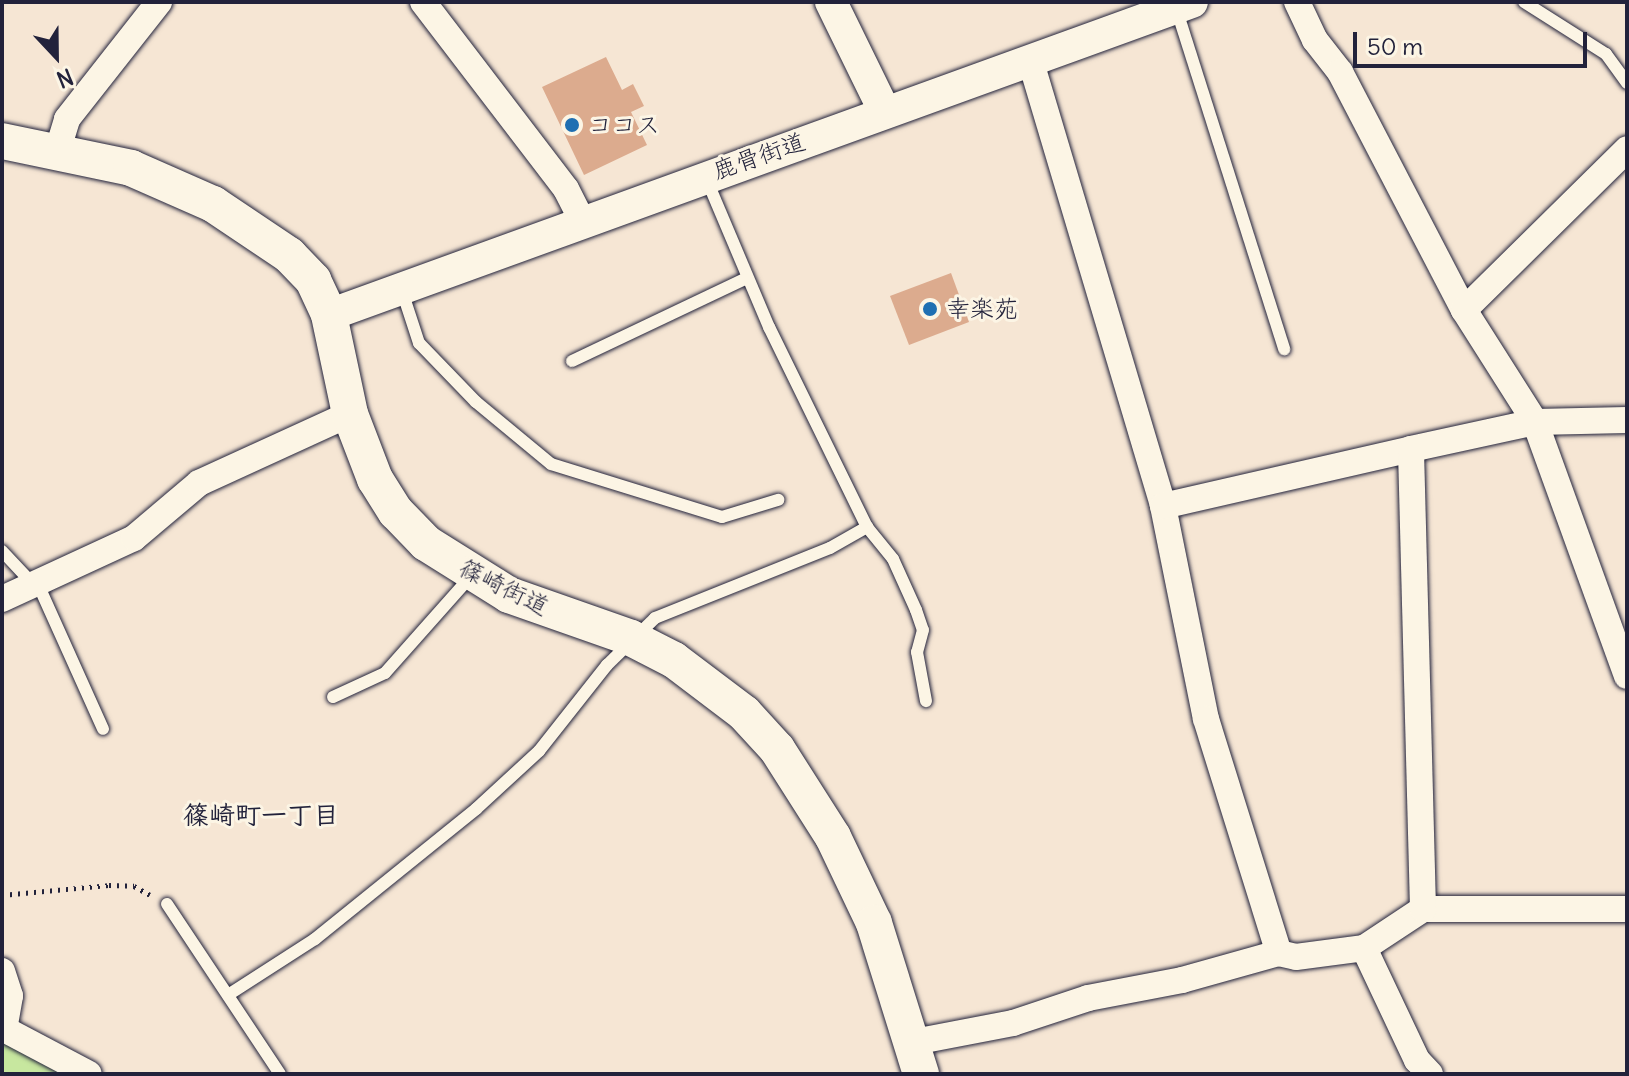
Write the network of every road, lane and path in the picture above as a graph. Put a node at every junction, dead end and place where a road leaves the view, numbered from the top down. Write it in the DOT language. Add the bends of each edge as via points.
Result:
graph roads {
  1 [pos="159,2"];
  2 [pos="423,2"];
  3 [pos="831,2"];
  4 [pos="1297,2"];
  5 [pos="1524,2"];
  6 [pos="1184,5"];
  7 [pos="1030,59"];
  8 [pos="1627,83"];
  9 [pos="885,112"];
  10 [pos="2,141"];
  11 [pos="58,149"];
  12 [pos="1627,149"];
  13 [pos="705,175"];
  14 [pos="581,219"];
  15 [pos="747,278"];
  16 [pos="401,285"];
  17 [pos="1464,310"];
  18 [pos="329,315"];
  19 [pos="1284,349"];
  20 [pos="572,361"];
  21 [pos="350,414"];
  22 [pos="1627,420"];
  23 [pos="1535,422"];
  24 [pos="1411,449"];
  25 [pos="778,500"];
  26 [pos="1163,506"];
  27 [pos="867,527"];
  28 [pos="2,551"];
  29 [pos="471,576"];
  30 [pos="35,583"];
  31 [pos="2,599"];
  32 [pos="631,638"];
  33 [pos="1627,676"];
  34 [pos="333,697"];
  35 [pos="926,701"];
  36 [pos="103,729"];
  37 [pos="2,895"];
  38 [pos="167,904"];
  39 [pos="1423,909"];
  40 [pos="1627,909"];
  41 [pos="1364,948"];
  42 [pos="1279,953"];
  43 [pos="2,971"];
  44 [pos="228,995"];
  45 [pos="3,1028"];
  46 [pos="914,1064"];
  47 [pos="89,1074"];
  48 [pos="280,1074"];
  49 [pos="1430,1074"];
  1 -- 11 [label="street" via="67,119"];
  2 -- 14 [label="street" via="566,189"];
  3 -- 9 [label="street"];
  4 -- 17 [label="street" via="1315,40 1340,72"];
  5 -- 8 [label="lane" via="1606,54"];
  6 -- 7 [label="street, 鹿骨街道"];
  6 -- 19 [label="lane"];
  7 -- 9 [label="street, 鹿骨街道"];
  7 -- 26 [label="street"];
  9 -- 13 [label="street, 鹿骨街道"];
  10 -- 11 [label="main road, 篠崎街道"];
  11 -- 18 [label="main road, 篠崎街道" via="131,168 250,226 313,280"];
  12 -- 17 [label="street"];
  13 -- 14 [label="street, 鹿骨街道"];
  13 -- 15 [label="lane"];
  14 -- 16 [label="street, 鹿骨街道"];
  15 -- 20 [label="lane"];
  15 -- 27 [label="lane"];
  16 -- 18 [label="street, 鹿骨街道"];
  16 -- 25 [label="lane" via="419,343 476,402 551,464 722,517"];
  17 -- 23 [label="street"];
  18 -- 21 [label="main road, 篠崎街道"];
  21 -- 29 [label="main road, 篠崎街道" via="375,479 396,512 426,543"];
  21 -- 30 [label="street" via="199,483 134,538"];
  22 -- 23 [label="street"];
  23 -- 24 [label="street"];
  23 -- 33 [label="street"];
  24 -- 26 [label="street"];
  24 -- 39 [label="street"];
  26 -- 42 [label="street" via="1206,719"];
  27 -- 32 [label="lane" via="830,548 655,618"];
  27 -- 35 [label="lane" via="893,559 923,630 917,652"];
  28 -- 30 [label="lane"];
  29 -- 32 [label="main road, 篠崎街道"];
  29 -- 34 [label="lane" via="385,673"];
  30 -- 31 [label="street"];
  30 -- 36 [label="lane"];
  32 -- 44 [label="lane" via="539,751 476,809 315,939"];
  32 -- 46 [label="main road, 篠崎街道" via="674,660 734,704 805,788 874,923"];
  37 -- 38 [label="path" via="134,886"];
  38 -- 44 [label="lane"];
  39 -- 40 [label="street"];
  39 -- 41 [label="street"];
  41 -- 42 [label="street" via="1296,957"];
  41 -- 49 [label="street" via="1417,1060"];
  42 -- 46 [label="street" via="1182,980 1088,998"];
  43 -- 45 [label="street" via="10,996"];
  44 -- 48 [label="lane"];
  45 -- 47 [label="street"];
}
